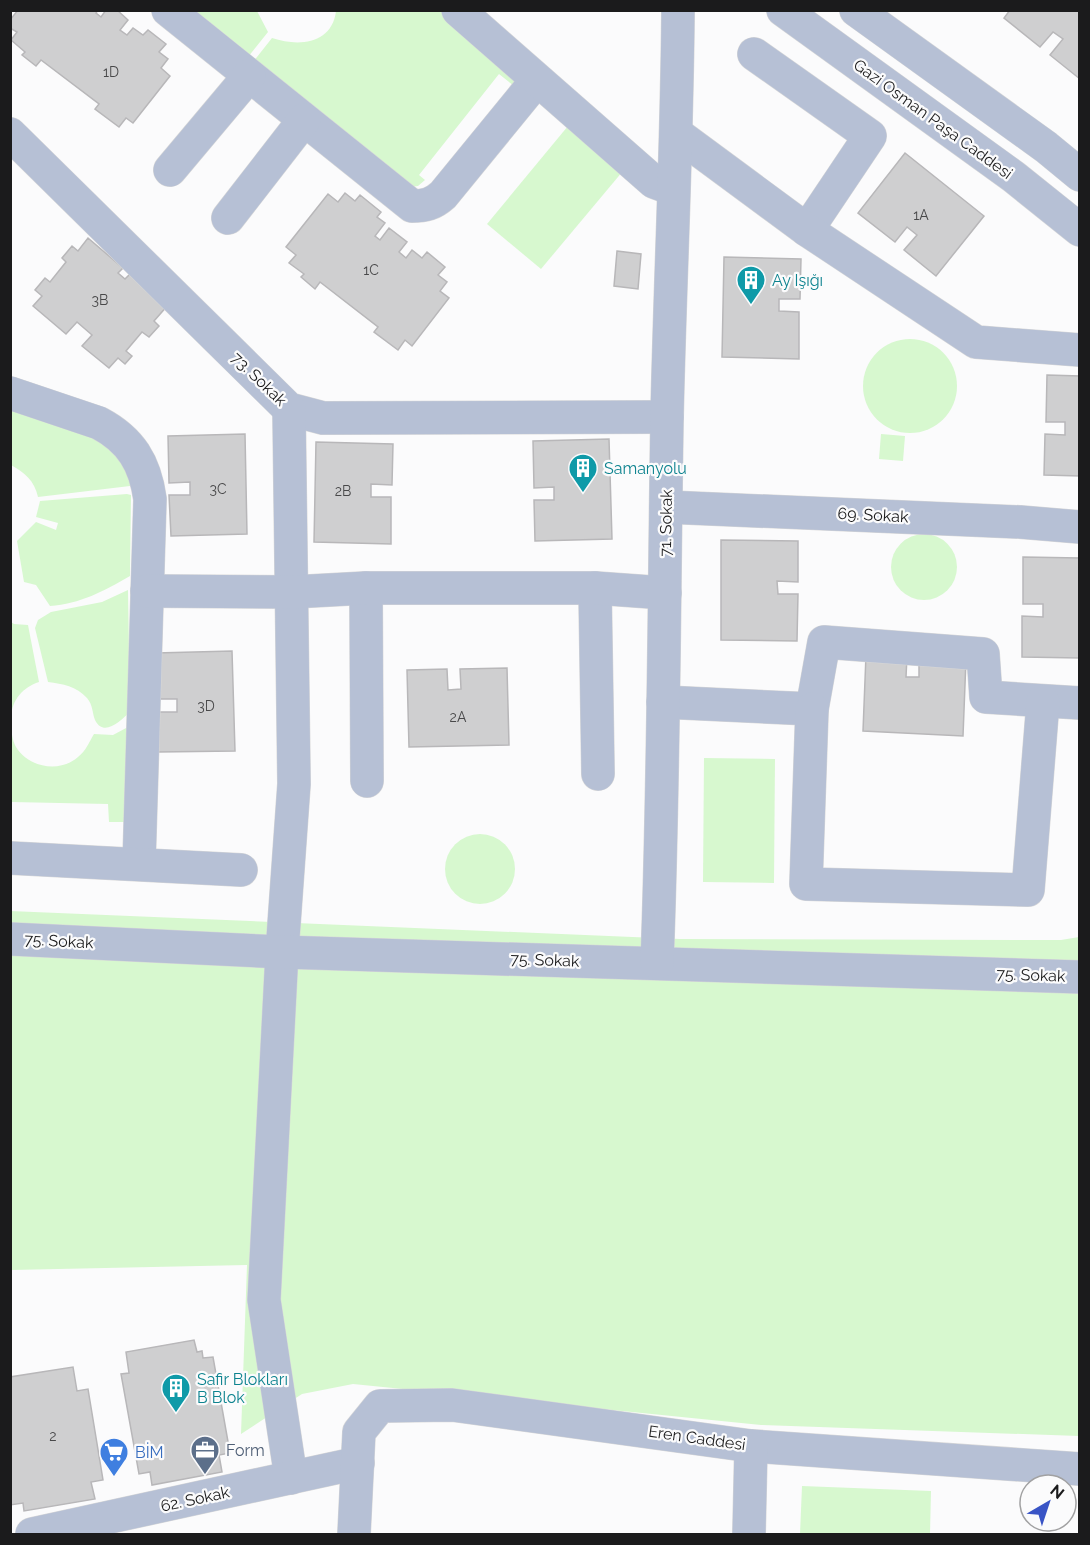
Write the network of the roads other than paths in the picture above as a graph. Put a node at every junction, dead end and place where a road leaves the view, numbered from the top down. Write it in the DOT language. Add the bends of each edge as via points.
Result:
graph roads {
  1 [pos="168,10"];
  2 [pos="458,10"];
  3 [pos="678,10"];
  4 [pos="783,10"];
  5 [pos="856,10"];
  6 [pos="754,54"];
  7 [pos="249,76"];
  8 [pos="537,80"];
  9 [pos="304,120"];
  10 [pos="10,134"];
  11 [pos="677,134"];
  12 [pos="170,170"];
  13 [pos="1080,175"];
  14 [pos="673,189"];
  15 [pos="228,218"];
  16 [pos="807,230"];
  17 [pos="1080,230"];
  18 [pos="1080,350"];
  19 [pos="10,393"];
  20 [pos="289,409"];
  21 [pos="667,417"];
  22 [pos="666,507"];
  23 [pos="1080,526"];
  24 [pos="366,588"];
  25 [pos="595,588"];
  26 [pos="147,591"];
  27 [pos="292,592"];
  28 [pos="665,593"];
  29 [pos="663,702"];
  30 [pos="1043,702"];
  31 [pos="1080,703"];
  32 [pos="812,709"];
  33 [pos="597,774"];
  34 [pos="367,781"];
  35 [pos="10,858"];
  36 [pos="139,864"];
  37 [pos="241,870"];
  38 [pos="10,939"];
  39 [pos="282,952"];
  40 [pos="657,963"];
  41 [pos="1080,976"];
  42 [pos="751,1446"];
  43 [pos="358,1463"];
  44 [pos="1080,1469"];
  45 [pos="291,1478"];
  46 [pos="32,1534"];
  47 [pos="354,1534"];
  48 [pos="749,1534"];
  1 -- 7 [label="street"];
  2 -- 8 [label="street"];
  3 -- 11 [label="street, 71. Sokak"];
  4 -- 17 [label="street, Gazi Osman Paşa Caddesi" via="1014,177"];
  5 -- 13 [label="street"];
  6 -- 16 [label="street" via="870,136"];
  7 -- 9 [label="street"];
  7 -- 12 [label="street"];
  8 -- 9 [label="street" via="443,195 422,206 405,202"];
  8 -- 14 [label="street" via="654,182"];
  9 -- 15 [label="street"];
  10 -- 20 [label="street, 73. Sokak"];
  11 -- 14 [label="street, 71. Sokak"];
  11 -- 16 [label="street"];
  14 -- 21 [label="street, 71. Sokak"];
  16 -- 18 [label="street" via="976,342"];
  19 -- 26 [label="street" via="99,423 123,440 141,463 150,499"];
  20 -- 21 [label="street, 73. Sokak" via="323,418"];
  20 -- 27 [label="street"];
  21 -- 22 [label="street, 71. Sokak"];
  22 -- 23 [label="street, 69. Sokak"];
  22 -- 28 [label="street, 71. Sokak"];
  24 -- 25 [label="street"];
  24 -- 27 [label="street"];
  24 -- 34 [label="street"];
  25 -- 28 [label="street"];
  25 -- 33 [label="street"];
  26 -- 27 [label="street"];
  26 -- 36 [label="street"];
  27 -- 39 [label="street" via="294,784"];
  28 -- 29 [label="street, 71. Sokak"];
  29 -- 32 [label="street"];
  29 -- 40 [label="street, 71. Sokak"];
  30 -- 31 [label="street"];
  30 -- 32 [label="street" via="986,697 983,654 824,642"];
  30 -- 32 [label="street" via="1028,890 806,884"];
  35 -- 36 [label="street"];
  36 -- 37 [label="street"];
  38 -- 39 [label="street, 75. Sokak"];
  39 -- 40 [label="street, 75. Sokak"];
  39 -- 45 [label="street" via="264,1300"];
  40 -- 41 [label="street, 75. Sokak"];
  42 -- 43 [label="street, Eren Caddesi" via="464,1406 398,1405 380,1406 359,1432"];
  42 -- 44 [label="street, Eren Caddesi"];
  42 -- 48 [label="street"];
  43 -- 45 [label="street, 62. Sokak"];
  43 -- 47 [label="street, Eren Caddesi"];
  45 -- 46 [label="street, 62. Sokak"];
}
